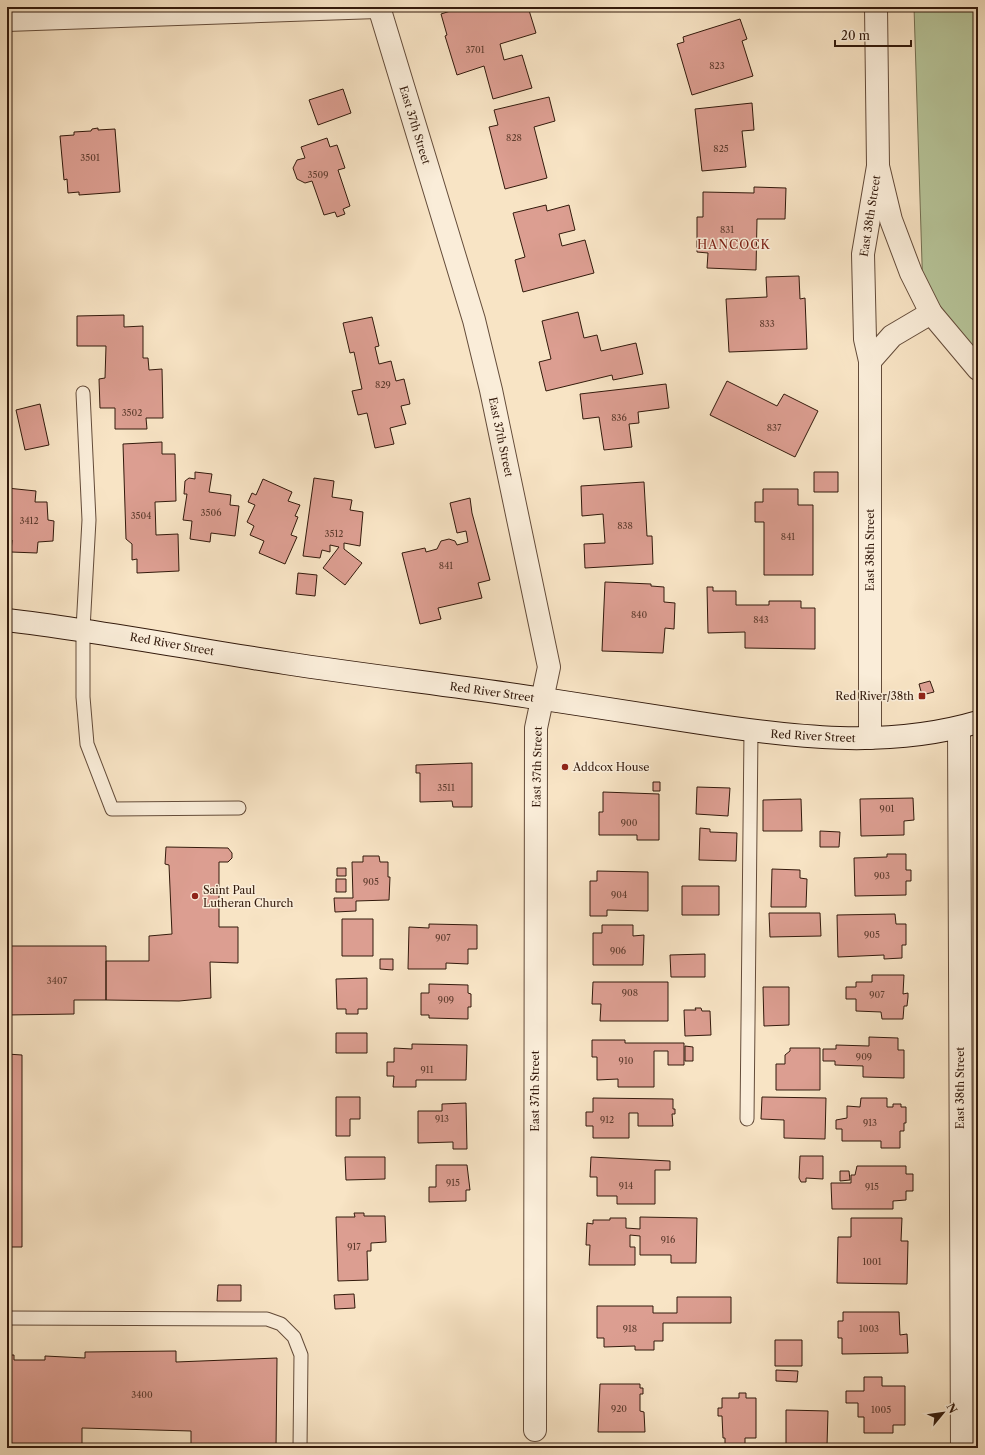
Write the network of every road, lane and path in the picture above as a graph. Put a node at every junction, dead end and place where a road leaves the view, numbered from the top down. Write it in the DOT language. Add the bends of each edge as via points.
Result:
graph roads {
  1 [pos="378,7"];
  2 [pos="876,7"];
  3 [pos="7,20"];
  4 [pos="878,166"];
  5 [pos="931,313"];
  6 [pos="870,361"];
  7 [pos="978,369"];
  8 [pos="83,393"];
  9 [pos="7,620"];
  10 [pos="83,629"];
  11 [pos="543,699"];
  12 [pos="968,725"];
  13 [pos="751,731"];
  14 [pos="870,738"];
  15 [pos="239,808"];
  16 [pos="747,1119"];
  17 [pos="7,1318"];
  18 [pos="535,1430"];
  19 [pos="300,1448"];
  20 [pos="962,1448"];
  1 -- 3 [label="street"];
  1 -- 11 [label="street, East 37th Street" via="474,320 491,390 549,667"];
  2 -- 4 [label="street, East 38th Street"];
  4 -- 5 [label="street, East 38th Street" via="891,220 911,274"];
  4 -- 6 [label="street, East 38th Street" via="863,254 865,340"];
  5 -- 6 [label="street" via="892,336"];
  5 -- 7 [label="street, East 38th Street"];
  6 -- 14 [label="street, East 38th Street"];
  8 -- 10 [label="lane" via="89,520"];
  9 -- 10 [label="street, Red River Street"];
  10 -- 11 [label="street, Red River Street" via="284,663"];
  10 -- 15 [label="lane" via="83,697 87,744 112,809"];
  11 -- 13 [label="street, Red River Street"];
  11 -- 18 [label="street, East 37th Street" via="536,728"];
  12 -- 14 [label="street, Red River Street" via="927,733"];
  12 -- 20 [label="street, East 38th Street"];
  13 -- 14 [label="street, Red River Street" via="828,738"];
  13 -- 16 [label="lane"];
  17 -- 19 [label="lane" via="267,1319 281,1324 294,1337 301,1355"];
}
